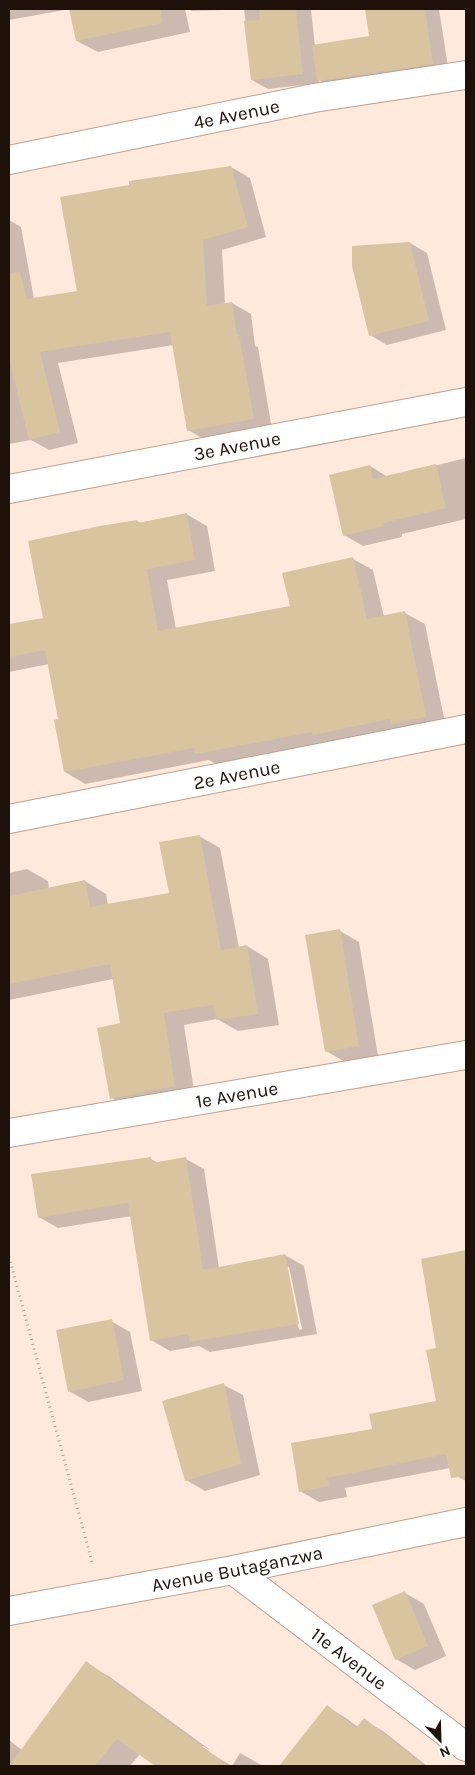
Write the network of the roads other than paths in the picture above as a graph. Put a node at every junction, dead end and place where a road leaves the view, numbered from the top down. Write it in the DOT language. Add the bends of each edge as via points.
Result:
graph roads {
  1 [pos="466,75"];
  2 [pos="9,160"];
  3 [pos="466,402"];
  4 [pos="9,488"];
  5 [pos="466,729"];
  6 [pos="9,819"];
  7 [pos="466,1055"];
  8 [pos="9,1133"];
  9 [pos="466,1522"];
  10 [pos="234,1570"];
  11 [pos="9,1611"];
  12 [pos="466,1747"];
  1 -- 2 [label="street, 4e Avenue" via="314,98"];
  3 -- 4 [label="street, 3e Avenue"];
  5 -- 6 [label="street, 2e Avenue"];
  7 -- 8 [label="street, 1e Avenue"];
  9 -- 10 [label="street, Avenue Butaganzwa"];
  10 -- 11 [label="street, Avenue Butaganzwa"];
  10 -- 12 [label="street, 11e Avenue"];
}
